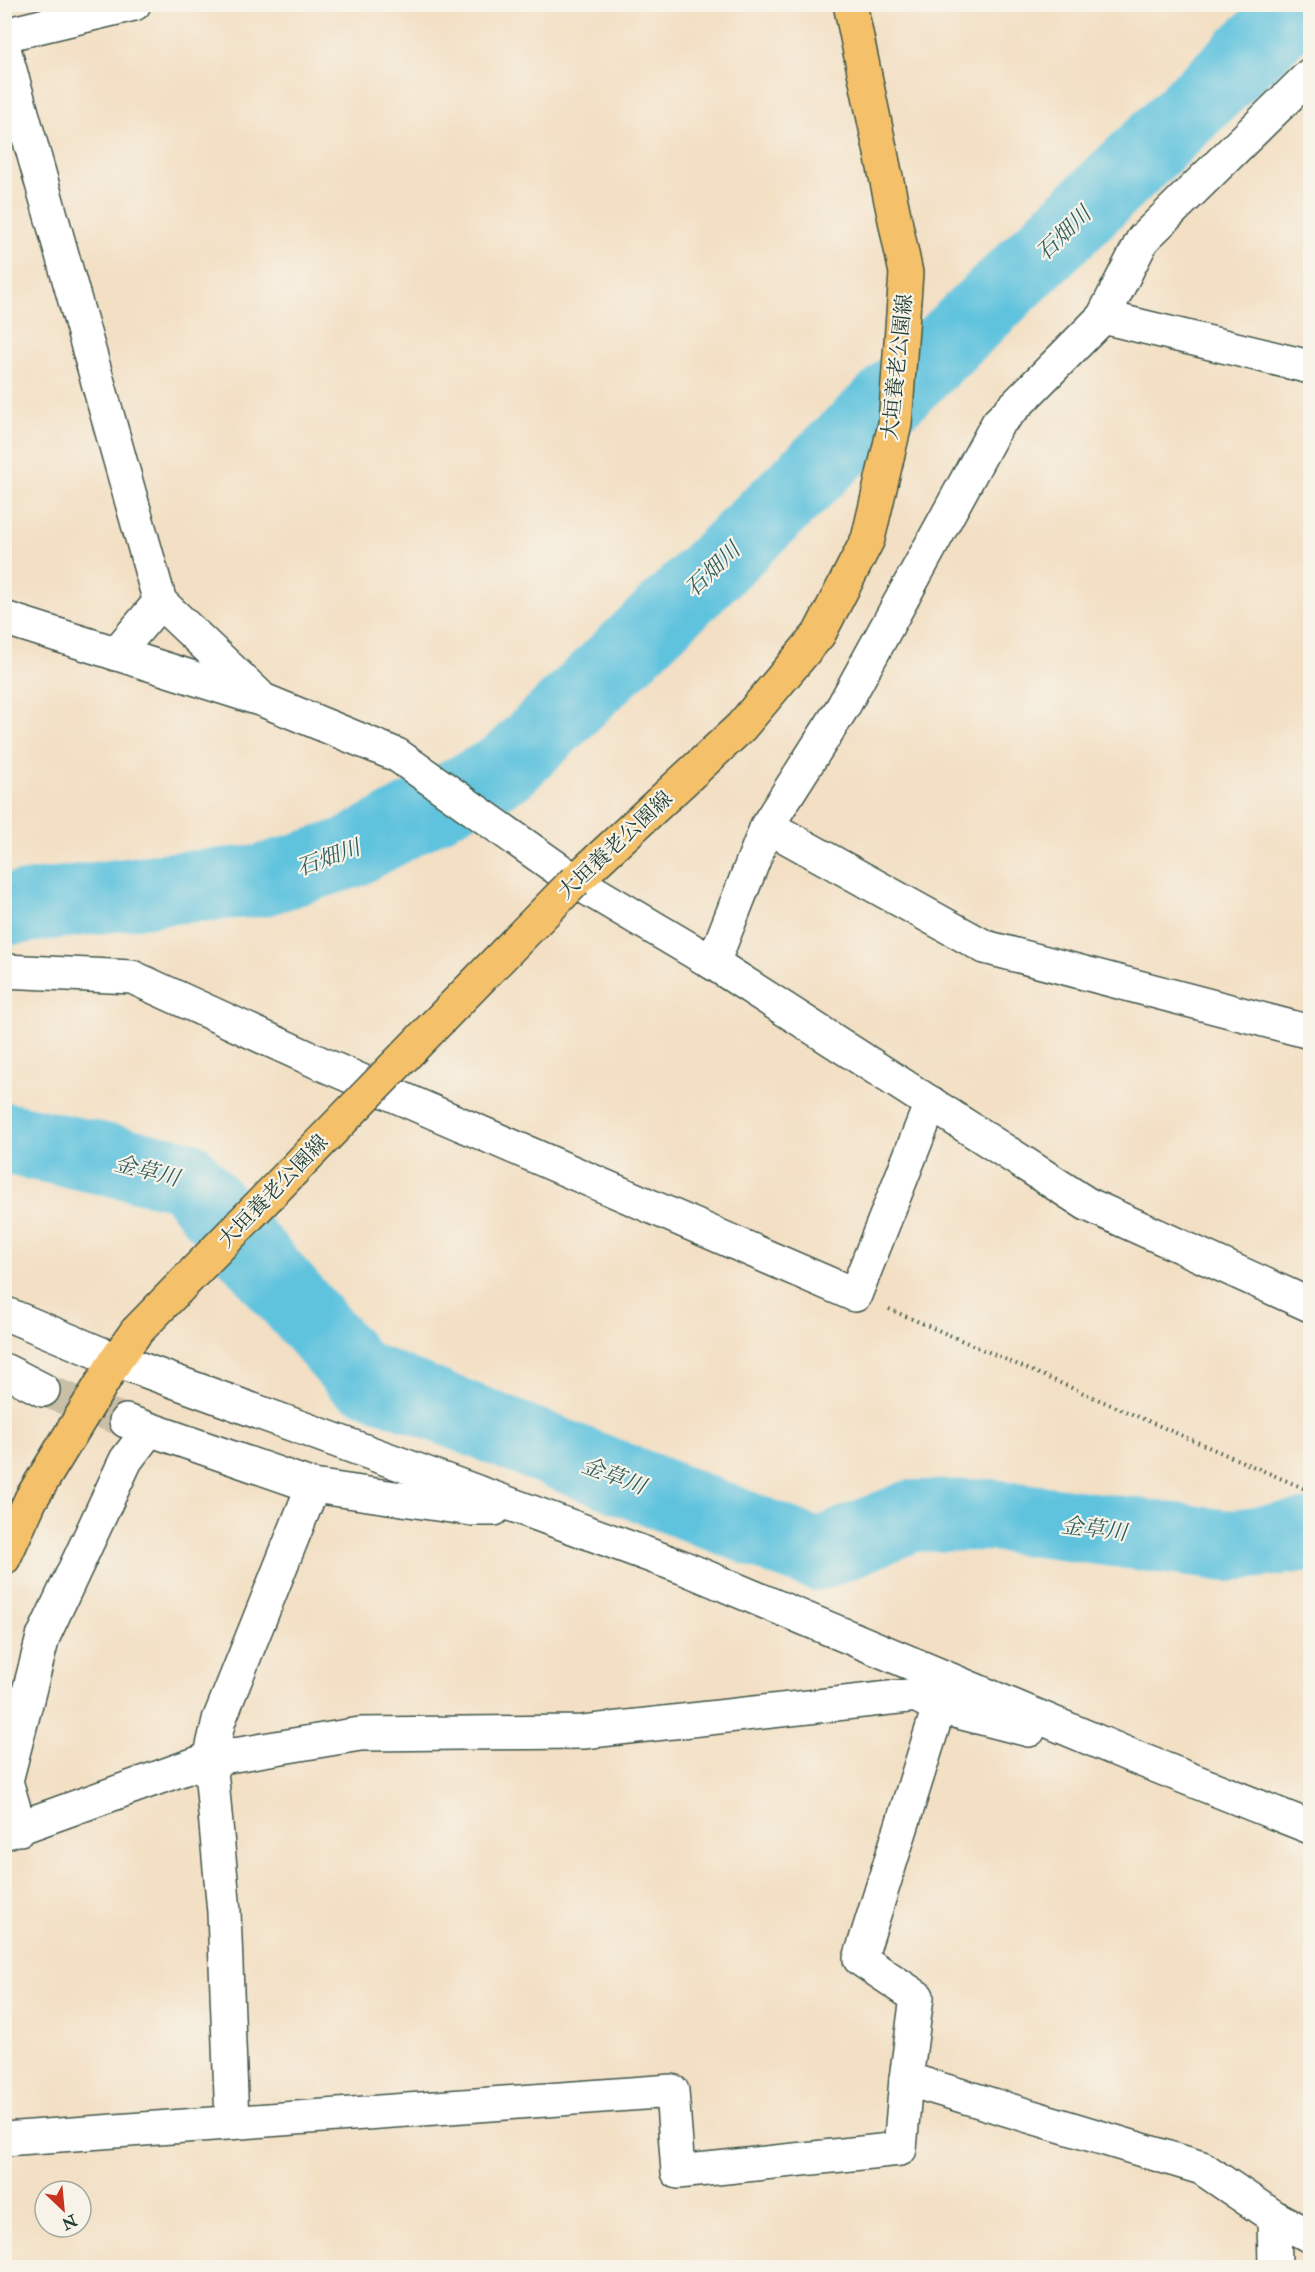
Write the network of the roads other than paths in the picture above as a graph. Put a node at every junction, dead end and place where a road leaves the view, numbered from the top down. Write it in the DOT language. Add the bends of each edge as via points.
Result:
graph roads {
  1 [pos="134,4"];
  2 [pos="850,4"];
  3 [pos="4,35"];
  4 [pos="4,49"];
  5 [pos="1311,75"];
  6 [pos="1103,317"];
  7 [pos="1311,367"];
  8 [pos="160,602"];
  9 [pos="4,618"];
  10 [pos="116,654"];
  11 [pos="263,700"];
  12 [pos="767,826"];
  13 [pos="575,881"];
  14 [pos="713,963"];
  15 [pos="4,971"];
  16 [pos="1311,1032"];
  17 [pos="931,1103"];
  18 [pos="1311,1305"];
  19 [pos="4,1313"];
  20 [pos="116,1360"];
  21 [pos="5,1371"];
  22 [pos="43,1390"];
  23 [pos="313,1486"];
  24 [pos="525,1509"];
  25 [pos="4,1558"];
  26 [pos="682,1567"];
  27 [pos="928,1701"];
  28 [pos="210,1759"];
  29 [pos="1139,1759"];
  30 [pos="1311,1827"];
  31 [pos="12,1831"];
  32 [pos="906,2079"];
  33 [pos="232,2122"];
  34 [pos="4,2139"];
  35 [pos="1274,2217"];
  36 [pos="1311,2236"];
  37 [pos="1275,2268"];
  1 -- 3 [label="street"];
  2 -- 13 [label="main road, 大垣養老公園線" via="906,273 895,424 868,539 819,634 741,727"];
  4 -- 8 [label="street"];
  5 -- 6 [label="street" via="1143,239"];
  6 -- 7 [label="street"];
  6 -- 12 [label="street" via="998,423 844,705"];
  8 -- 10 [label="street"];
  8 -- 11 [label="street"];
  9 -- 10 [label="street"];
  10 -- 11 [label="street"];
  11 -- 13 [label="street" via="397,755"];
  12 -- 14 [label="street"];
  12 -- 16 [label="street" via="985,947"];
  13 -- 14 [label="street"];
  13 -- 20 [label="main road, 大垣養老公園線, bridge" via="136,1332"];
  14 -- 17 [label="street"];
  15 -- 17 [label="street" via="132,977 320,1063 855,1295"];
  17 -- 18 [label="street" via="1087,1204"];
  19 -- 20 [label="street"];
  20 -- 24 [label="street"];
  20 -- 25 [label="main road, 大垣養老公園線" via="31,1498"];
  21 -- 22 [label="street"];
  23 -- 24 [label="street" via="471,1509"];
  23 -- 28 [label="street" via="219,1720"];
  23 -- 31 [label="street" via="138,1425 126,1461 43,1637 6,1781"];
  24 -- 26 [label="street"];
  26 -- 27 [label="street"];
  26 -- 29 [label="street"];
  27 -- 28 [label="street" via="583,1732 360,1734"];
  27 -- 29 [label="street"];
  27 -- 32 [label="street" via="860,1959 917,1996"];
  28 -- 31 [label="street"];
  28 -- 33 [label="street" via="224,1912"];
  29 -- 30 [label="street"];
  32 -- 33 [label="street" via="900,2149 678,2172 672,2091"];
  32 -- 35 [label="street" via="1202,2168"];
  33 -- 34 [label="street"];
  35 -- 36 [label="street"];
  35 -- 37 [label="street"];
}
